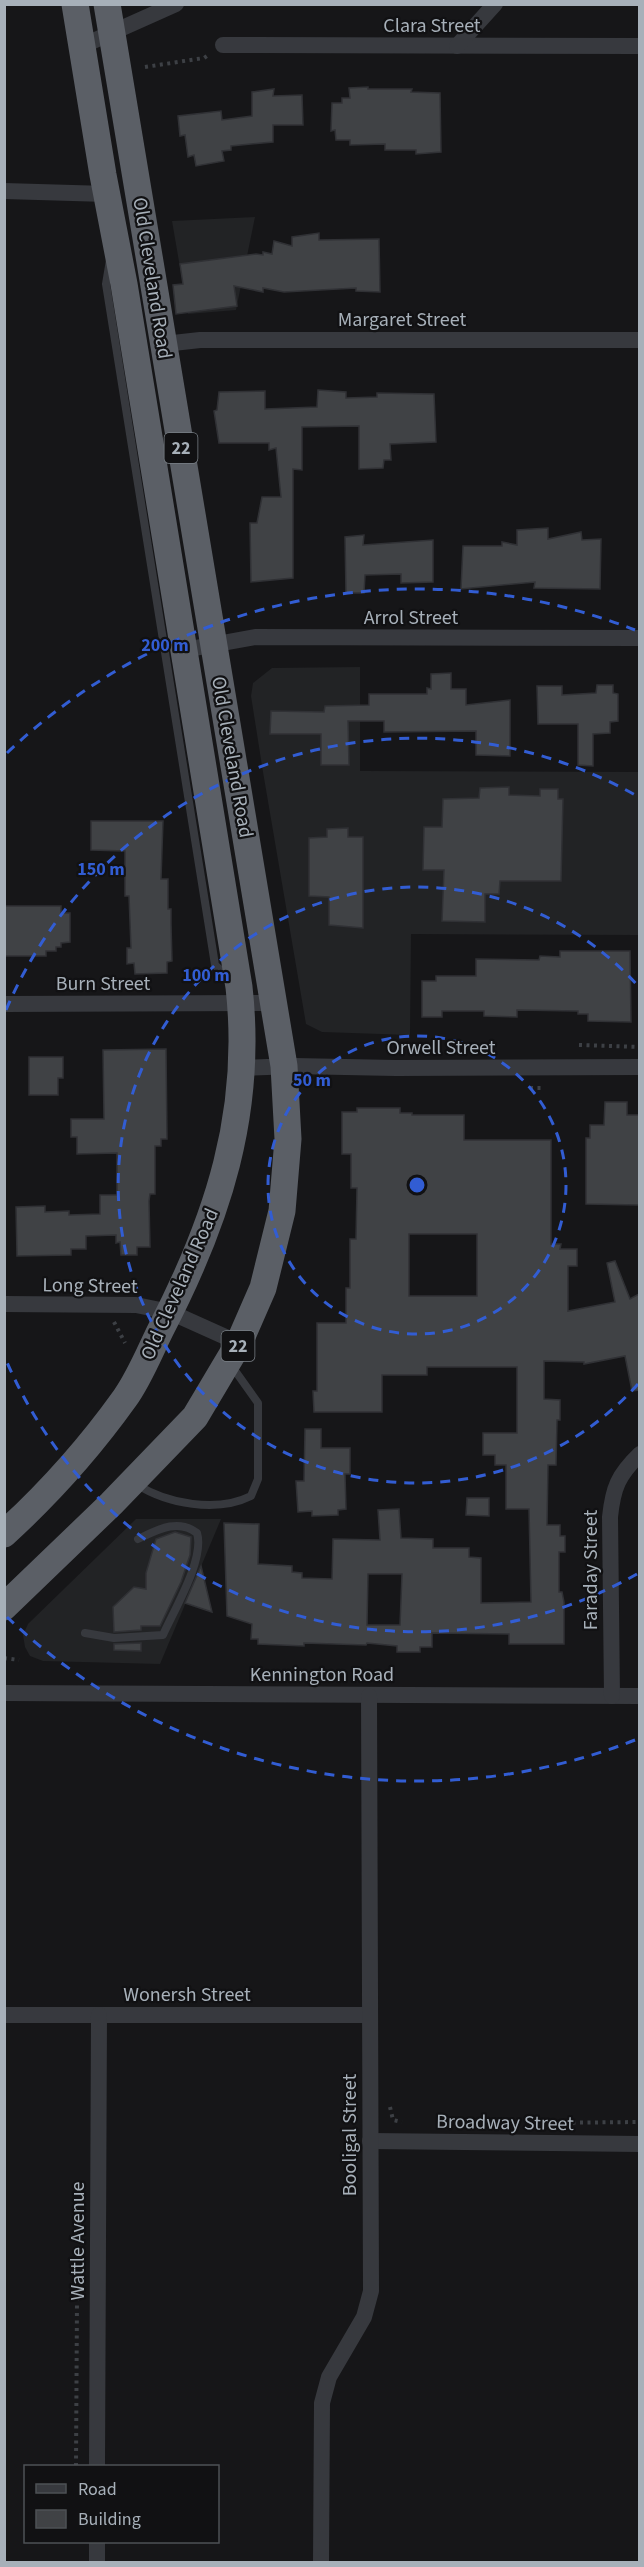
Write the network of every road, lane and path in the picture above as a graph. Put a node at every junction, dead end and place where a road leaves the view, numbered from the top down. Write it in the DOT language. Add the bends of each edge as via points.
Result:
graph roads {
  1 [pos="75,4"];
  2 [pos="107,4"];
  3 [pos="176,4"];
  4 [pos="495,4"];
  5 [pos="112,33"];
  6 [pos="224,45"];
  7 [pos="82,46"];
  8 [pos="457,46"];
  9 [pos="639,46"];
  10 [pos="145,67"];
  11 [pos="4,191"];
  12 [pos="106,194"];
  13 [pos="115,238"];
  14 [pos="639,340"];
  15 [pos="164,344"];
  16 [pos="639,638"];
  17 [pos="214,644"];
  18 [pos="184,650"];
  19 [pos="240,995"];
  20 [pos="4,1004"];
  21 [pos="273,1004"];
  22 [pos="579,1046"];
  23 [pos="639,1047"];
  24 [pos="284,1066"];
  25 [pos="639,1067"];
  26 [pos="242,1068"];
  27 [pos="4,1304"];
  28 [pos="170,1311"];
  29 [pos="113,1320"];
  30 [pos="125,1342"];
  31 [pos="234,1352"];
  32 [pos="639,1454"];
  33 [pos="133,1483"];
  34 [pos="4,1534"];
  35 [pos="138,1539"];
  36 [pos="4,1607"];
  37 [pos="85,1633"];
  38 [pos="4,1659"];
  39 [pos="19,1660"];
  40 [pos="4,1693"];
  41 [pos="369,1696"];
  42 [pos="612,1696"];
  43 [pos="639,1696"];
  44 [pos="4,2014"];
  45 [pos="99,2015"];
  46 [pos="369,2015"];
  47 [pos="388,2100"];
  48 [pos="404,2122"];
  49 [pos="639,2122"];
  50 [pos="533,2123"];
  51 [pos="370,2141"];
  52 [pos="639,2144"];
  53 [pos="77,2299"];
  54 [pos="76,2465"];
  55 [pos="97,2465"];
  56 [pos="97,2543"];
  57 [pos="97,2562"];
  58 [pos="321,2562"];
  1 -- 7 [label="highway, Old Cleveland Road / 22"];
  2 -- 5 [label="highway, Old Cleveland Road / 22"];
  3 -- 5 [label="street"];
  4 -- 8 [label="street"];
  5 -- 7 [label="street"];
  5 -- 15 [label="highway, Old Cleveland Road / 22"];
  6 -- 8 [label="street, Clara Street"];
  6 -- 10 [label="path" via="204,58"];
  7 -- 12 [label="highway, Old Cleveland Road / 22"];
  8 -- 9 [label="street, Clara Street"];
  11 -- 12 [label="street"];
  12 -- 13 [label="highway, Old Cleveland Road / 22"];
  13 -- 18 [label="highway, Old Cleveland Road / 22"];
  13 -- 19 [label="lane, Old Cleveland Road" via="106,284 215,965"];
  14 -- 15 [label="street, Margaret Street" via="200,340"];
  15 -- 17 [label="highway, Old Cleveland Road / 22"];
  16 -- 17 [label="street, Arrol Street" via="255,637"];
  17 -- 18 [label="street, Arrol Street"];
  17 -- 21 [label="highway, Old Cleveland Road / 22"];
  18 -- 19 [label="highway, Old Cleveland Road / 22"];
  19 -- 20 [label="street, Burn Street"];
  19 -- 21 [label="street, Burn Street"];
  19 -- 26 [label="highway, Old Cleveland Road / 22"];
  21 -- 24 [label="highway, Old Cleveland Road / 22"];
  22 -- 23 [label="path"];
  24 -- 25 [label="street, Orwell Street"];
  24 -- 26 [label="street, Orwell Street"];
  24 -- 31 [label="highway, Old Cleveland Road / 22" via="288,1139 282,1211 263,1288"];
  26 -- 28 [label="highway, Old Cleveland Road / 22" via="234,1132 214,1210"];
  27 -- 28 [label="street, Long Street" via="136,1305"];
  28 -- 31 [label="street, Long Street"];
  28 -- 34 [label="highway, Old Cleveland Road / 22" via="127,1396 34,1506"];
  29 -- 30 [label="path"];
  31 -- 33 [label="highway, Old Cleveland Road / 22" via="195,1417"];
  31 -- 33 [label="lane" via="258,1403 258,1479 251,1496 240,1502 218,1504 173,1501"];
  32 -- 42 [label="street, Faraday Street" via="612,1494"];
  33 -- 36 [label="highway, Old Cleveland Road / 22"];
  35 -- 37 [label="lane" via="159,1529 183,1526 197,1533 200,1541 194,1565 163,1635 114,1638"];
  38 -- 39 [label="path"];
  40 -- 41 [label="street, Kennington Road"];
  41 -- 42 [label="street, Kennington Road"];
  41 -- 46 [label="street, Booligal Street"];
  42 -- 43 [label="street, Kennington Road"];
  44 -- 45 [label="street, Wonersh Street"];
  45 -- 46 [label="street, Wonersh Street"];
  45 -- 55 [label="street, Wattle Avenue"];
  46 -- 51 [label="street, Booligal Street"];
  47 -- 48 [label="path" via="393,2120"];
  49 -- 50 [label="path"];
  51 -- 52 [label="street, Broadway Street"];
  51 -- 58 [label="street, Booligal Street" via="370,2291 364,2317 329,2377 322,2403"];
  53 -- 54 [label="path"];
  56 -- 57 [label="street"];
}
